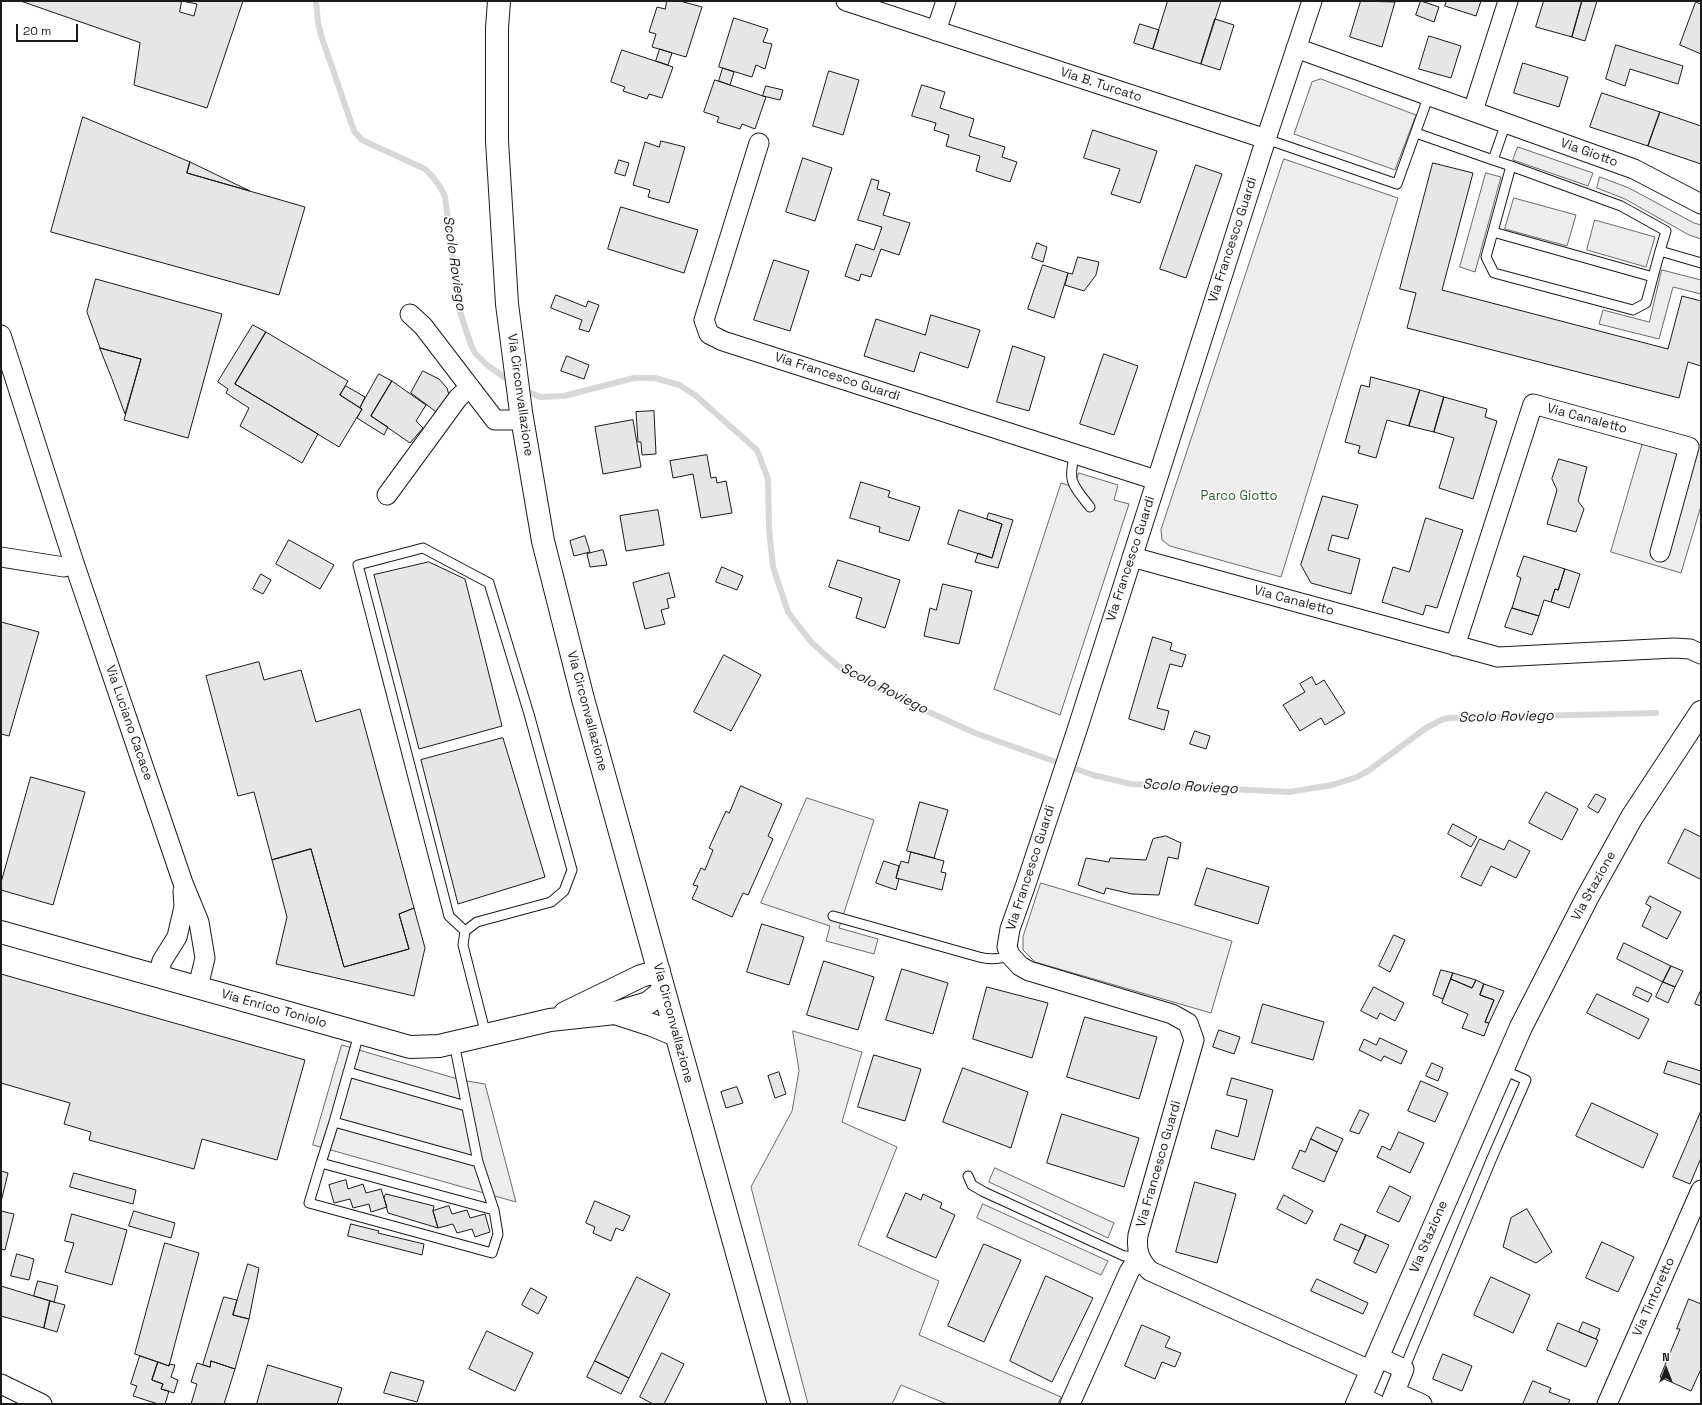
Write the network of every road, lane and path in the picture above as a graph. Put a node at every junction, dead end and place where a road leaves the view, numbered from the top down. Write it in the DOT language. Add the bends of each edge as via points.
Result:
graph roads {
  1 [pos="499,1"];
  2 [pos="846,1"];
  3 [pos="946,1"];
  4 [pos="1312,1"];
  5 [pos="1508,1"];
  6 [pos="936,31"];
  7 [pos="1296,48"];
  8 [pos="1429,95"];
  9 [pos="1473,111"];
  10 [pos="1506,123"];
  11 [pos="1416,133"];
  12 [pos="1266,139"];
  13 [pos="759,143"];
  14 [pos="1493,160"];
  15 [pos="1511,166"];
  16 [pos="1701,204"];
  17 [pos="1493,232"];
  18 [pos="1660,252"];
  19 [pos="1701,263"];
  20 [pos="1653,277"];
  21 [pos="410,314"];
  22 [pos="1,335"];
  23 [pos="470,387"];
  24 [pos="522,416"];
  25 [pos="1075,454"];
  26 [pos="1156,480"];
  27 [pos="387,495"];
  28 [pos="1090,507"];
  29 [pos="1660,552"];
  30 [pos="1,557"];
  31 [pos="1132,558"];
  32 [pos="74,563"];
  33 [pos="1455,646"];
  34 [pos="1701,654"];
  35 [pos="1701,712"];
  36 [pos="183,883"];
  37 [pos="834,916"];
  38 [pos="465,931"];
  39 [pos="1,932"];
  40 [pos="1010,955"];
  41 [pos="158,976"];
  42 [pos="662,981"];
  43 [pos="198,987"];
  44 [pos="615,1014"];
  45 [pos="550,1020"];
  46 [pos="359,1034"];
  47 [pos="486,1035"];
  48 [pos="676,1035"];
  49 [pos="454,1043"];
  50 [pos="1501,1069"];
  51 [pos="348,1072"];
  52 [pos="466,1106"];
  53 [pos="334,1122"];
  54 [pos="478,1162"];
  55 [pos="321,1163"];
  56 [pos="968,1176"];
  57 [pos="1701,1190"];
  58 [pos="494,1210"];
  59 [pos="1139,1256"];
  60 [pos="1375,1364"];
  61 [pos="1404,1369"];
  62 [pos="1,1384"];
  63 [pos="1392,1398"];
  64 [pos="1364,1402"];
  65 [pos="42,1404"];
  66 [pos="779,1404"];
  67 [pos="1070,1404"];
  68 [pos="1422,1404"];
  69 [pos="1607,1404"];
  1 -- 24 [label="street, Via Circonvallazione" via="497,141 507,304"];
  2 -- 6 [label="street, Via B. Turcato"];
  3 -- 6 [label="street"];
  4 -- 7 [label="street, Via Francesco Guardi"];
  5 -- 9 [label="street"];
  6 -- 12 [label="street, Via B. Turcato"];
  7 -- 8 [label="street, Via Giotto"];
  7 -- 12 [label="street, Via Francesco Guardi"];
  8 -- 9 [label="street, Via Giotto"];
  8 -- 11 [label="lane"];
  9 -- 10 [label="street, Via Giotto"];
  10 -- 14 [label="lane"];
  10 -- 16 [label="street, Via Giotto" via="1634,169"];
  11 -- 12 [label="lane" via="1397,184"];
  11 -- 14 [label="lane"];
  12 -- 26 [label="street, Via Francesco Guardi"];
  13 -- 25 [label="street, Via Francesco Guardi" via="704,320 709,334 723,341"];
  14 -- 15 [label="lane"];
  15 -- 17 [label="lane"];
  15 -- 18 [label="lane" via="1621,206 1666,231"];
  17 -- 20 [label="lane"];
  17 -- 20 [label="lane" via="1486,257 1494,273 1633,310 1646,303"];
  18 -- 19 [label="lane"];
  18 -- 20 [label="lane"];
  21 -- 23 [label="street" via="423,326"];
  22 -- 32 [label="street, Via Luciano Cacace"];
  23 -- 24 [label="street" via="495,420"];
  23 -- 27 [label="street" via="458,398"];
  24 -- 42 [label="street, Via Circonvallazione" via="543,541 583,699"];
  25 -- 26 [label="street, Via Francesco Guardi"];
  25 -- 28 [label="lane" via="1070,471 1075,487"];
  26 -- 31 [label="street, Via Francesco Guardi"];
  29 -- 33 [label="street, Via Canaletto" via="1689,447 1533,404"];
  30 -- 32 [label="street" via="64,568"];
  31 -- 33 [label="street, Via Canaletto"];
  31 -- 40 [label="street, Via Francesco Guardi" via="1010,929"];
  32 -- 36 [label="street, Via Luciano Cacace"];
  33 -- 34 [label="street, Via Canaletto" via="1498,657 1674,648 1690,649"];
  35 -- 50 [label="street, Via Stazione" via="1632,817 1587,898"];
  36 -- 41 [label="street, Via Luciano Cacace" via="182,921 177,937 162,961"];
  36 -- 43 [label="street, Via Luciano Cacace" via="199,922 204,958"];
  37 -- 40 [label="lane" via="992,960"];
  38 -- 38 [label="lane" via="477,922 551,902 564,891 572,870 529,714 489,583 424,548 358,565 450,916"];
  38 -- 47 [label="lane" via="463,945"];
  39 -- 41 [label="street, Via Enrico Toniolo"];
  40 -- 59 [label="street, Via Francesco Guardi" via="1029,971 1172,1014 1188,1023 1194,1040 1140,1226 1137,1243"];
  41 -- 43 [label="street, Via Enrico Toniolo"];
  42 -- 44 [label="street, Via Enrico Toniolo" via="648,1003"];
  42 -- 45 [label="street, Via Enrico Toniolo" via="640,976"];
  42 -- 48 [label="street, Via Circonvallazione"];
  43 -- 46 [label="street, Via Enrico Toniolo"];
  44 -- 45 [label="street, Via Enrico Toniolo"];
  44 -- 48 [label="street, Via Enrico Toniolo" via="652,1024"];
  45 -- 47 [label="street, Via Enrico Toniolo"];
  46 -- 49 [label="street, Via Enrico Toniolo" via="410,1047"];
  46 -- 51 [label="lane"];
  47 -- 49 [label="street, Via Enrico Toniolo"];
  48 -- 66 [label="street, Via Circonvallazione"];
  49 -- 52 [label="lane"];
  50 -- 60 [label="street, Via Stazione"];
  50 -- 61 [label="lane" via="1526,1080"];
  51 -- 52 [label="lane"];
  51 -- 53 [label="lane"];
  52 -- 54 [label="lane"];
  53 -- 54 [label="lane"];
  53 -- 55 [label="lane"];
  54 -- 58 [label="lane"];
  55 -- 58 [label="lane"];
  55 -- 58 [label="lane" via="310,1203 492,1253 498,1234"];
  56 -- 59 [label="lane" via="972,1185 984,1192 1124,1256"];
  57 -- 69 [label="street, Via Tintoretto"];
  59 -- 60 [label="street" via="1150,1271"];
  59 -- 67 [label="street" via="1128,1272"];
  60 -- 61 [label="street"];
  60 -- 64 [label="street, Via Stazione"];
  61 -- 63 [label="street"];
  62 -- 65 [label="street"];
  63 -- 68 [label="street"];
}
